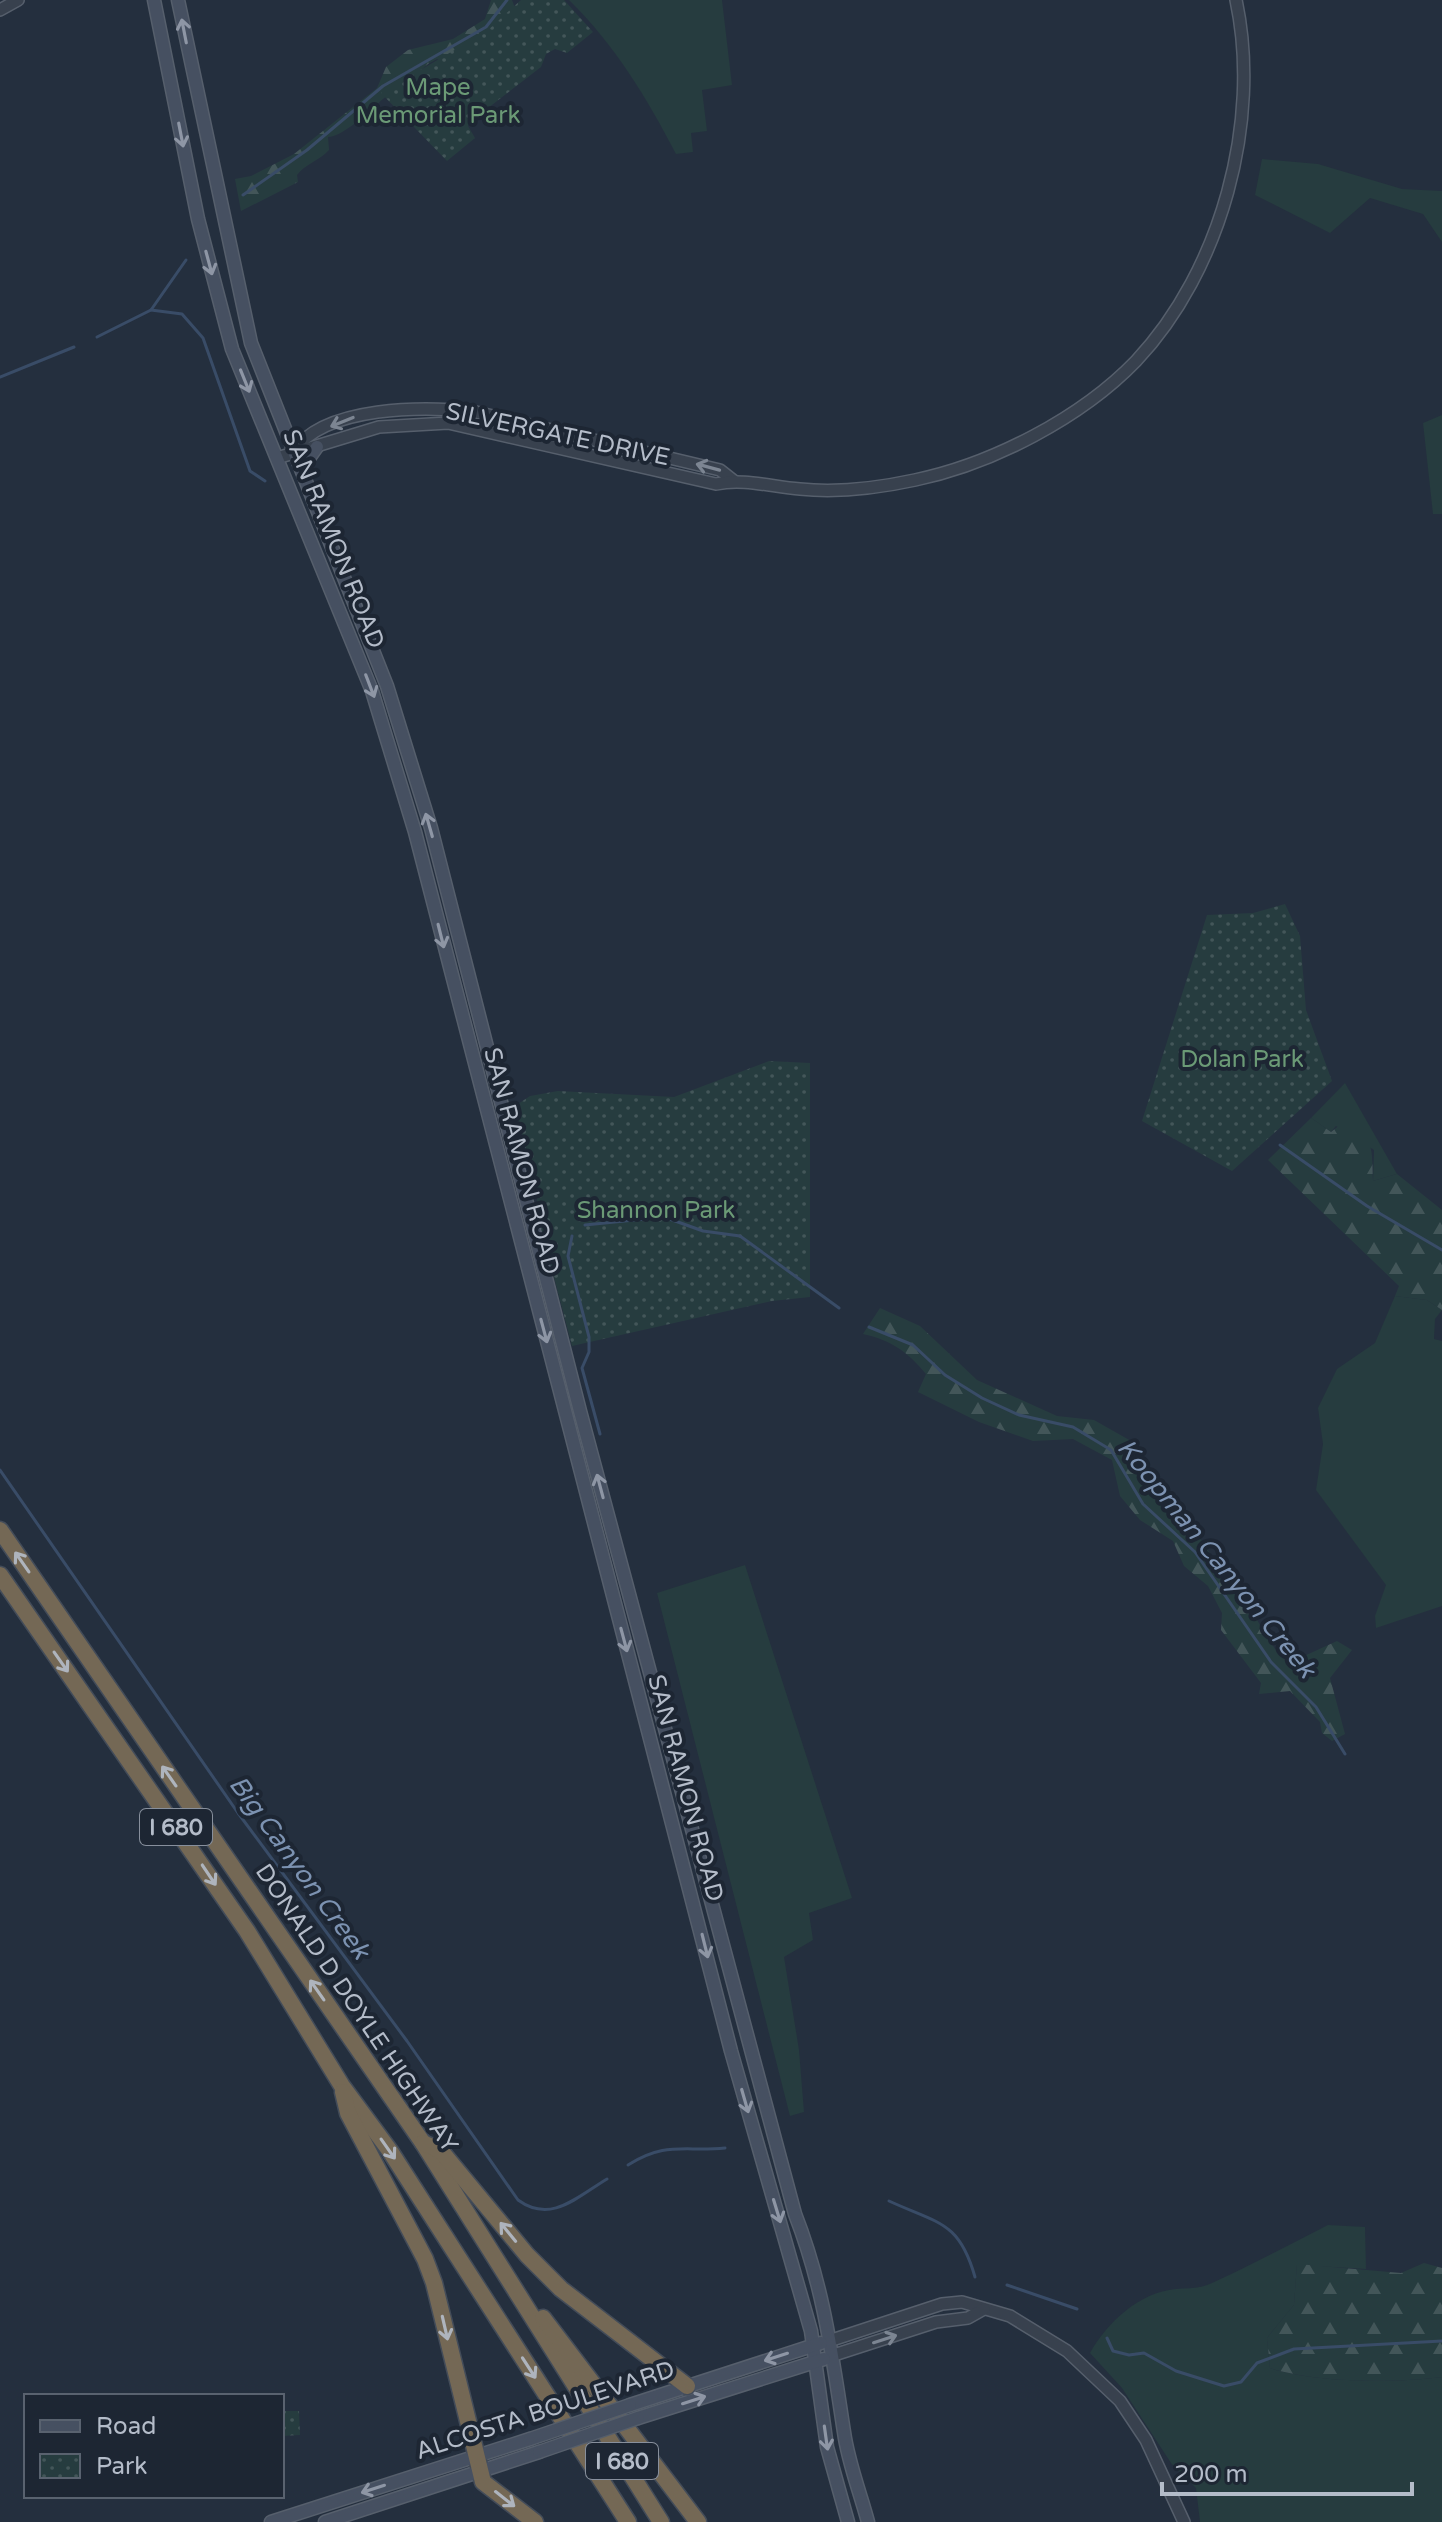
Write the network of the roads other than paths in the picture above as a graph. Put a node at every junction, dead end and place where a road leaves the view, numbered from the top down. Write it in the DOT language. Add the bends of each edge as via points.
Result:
graph roads {
  1 [pos="18,0"];
  2 [pos="154,0"];
  3 [pos="178,0"];
  4 [pos="1236,0"];
  5 [pos="0,10"];
  6 [pos="317,447"];
  7 [pos="293,452"];
  8 [pos="277,458"];
  9 [pos="304,475"];
  10 [pos="734,481"];
  11 [pos="0,1530"];
  12 [pos="0,1575"];
  13 [pos="342,2086"];
  14 [pos="423,2143"];
  15 [pos="470,2221"];
  16 [pos="984,2309"];
  17 [pos="832,2340"];
  18 [pos="814,2345"];
  19 [pos="834,2355"];
  20 [pos="816,2361"];
  21 [pos="687,2386"];
  22 [pos="477,2464"];
  23 [pos="843,2509"];
  24 [pos="271,2522"];
  25 [pos="325,2522"];
  26 [pos="535,2522"];
  27 [pos="628,2522"];
  28 [pos="661,2522"];
  29 [pos="698,2522"];
  30 [pos="848,2522"];
  31 [pos="860,2522"];
  32 [pos="868,2522"];
  33 [pos="1184,2522"];
  1 -- 5 [label="street"];
  2 -- 8 [label="main road, SAN RAMON ROAD, one-way" via="220,307"];
  7 -- 3 [label="main road, SAN RAMON ROAD, one-way" via="248,334"];
  4 -- 10 [label="street, SILVERGATE DRIVE" via="1243,57 1237,163 1222,213 1174,312 1136,360 1059,423 944,474 829,490"];
  6 -- 7 [label="street, SILVERGATE DRIVE"];
  6 -- 9 [label="main road, SAN RAMON ROAD"];
  6 -- 10 [label="street, SILVERGATE DRIVE" via="379,427 448,423 716,484"];
  7 -- 8 [label="street, SILVERGATE DRIVE"];
  7 -- 9 [label="main road, SAN RAMON ROAD"];
  10 -- 7 [label="street, SILVERGATE DRIVE, one-way" via="720,470 445,409 359,415 302,439"];
  8 -- 18 [label="main road, SAN RAMON ROAD, one-way" via="372,691 415,832 731,2051"];
  17 -- 9 [label="main road, SAN RAMON ROAD, one-way" via="713,1918 431,828 387,686"];
  14 -- 11 [label="highway, DONALD D DOYLE HIGHWAY / I 680, one-way"];
  12 -- 13 [label="highway, DONALD D DOYLE HIGHWAY / I 680, one-way" via="247,1931"];
  13 -- 22 [label="highway, one-way" via="348,2113 434,2283"];
  13 -- 27 [label="highway, DONALD D DOYLE HIGHWAY / I 680, one-way" via="390,2151"];
  14 -- 15 [label="highway, DONALD D DOYLE HIGHWAY / I 680"];
  21 -- 14 [label="highway, one-way" via="561,2289 441,2151"];
  15 -- 28 [label="highway, DONALD D DOYLE HIGHWAY / I 680"];
  15 -- 29 [label="highway" via="493,2244"];
  16 -- 17 [label="street" via="962,2302 942,2304"];
  19 -- 16 [label="street, one-way"];
  16 -- 33 [label="street" via="1036,2329 1095,2373 1138,2428"];
  17 -- 18 [label="main road, ALCOSTA BOULEVARD"];
  17 -- 19 [label="main road, SAN RAMON ROAD"];
  18 -- 20 [label="main road, SAN RAMON ROAD"];
  18 -- 21 [label="main road, ALCOSTA BOULEVARD, one-way"];
  19 -- 20 [label="main road, ALCOSTA BOULEVARD"];
  19 -- 32 [label="main road, SAN RAMON ROAD" via="844,2433"];
  22 -- 20 [label="main road, ALCOSTA BOULEVARD, one-way, bridge" via="539,2452"];
  20 -- 23 [label="main road, SAN RAMON ROAD, one-way" via="827,2447"];
  21 -- 22 [label="main road, ALCOSTA BOULEVARD, bridge" via="530,2439"];
  22 -- 24 [label="main road, ALCOSTA BOULEVARD, one-way"];
  22 -- 25 [label="main road, ALCOSTA BOULEVARD"];
  22 -- 26 [label="highway, one-way" via="483,2482"];
  23 -- 30 [label="main road, SAN RAMON ROAD"];
  23 -- 31 [label="main road"];
}
